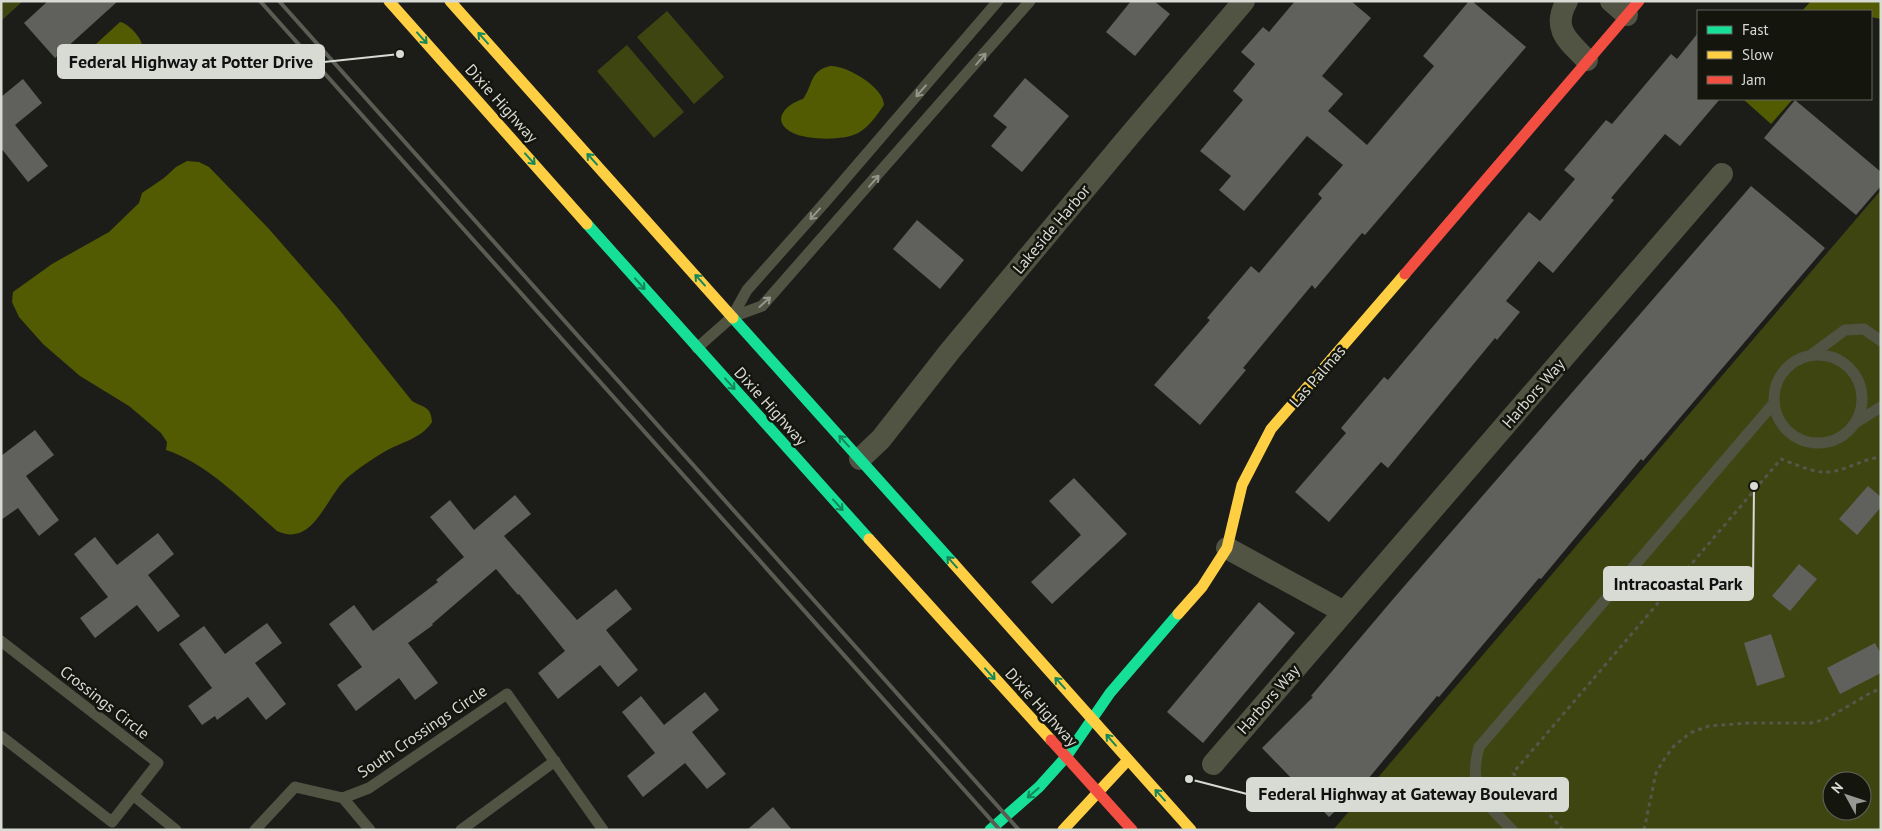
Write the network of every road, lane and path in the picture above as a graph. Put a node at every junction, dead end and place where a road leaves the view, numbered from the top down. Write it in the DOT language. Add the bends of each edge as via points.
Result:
graph roads {
  1 [pos="390,1"];
  2 [pos="450,1"];
  3 [pos="998,1"];
  4 [pos="1030,1"];
  5 [pos="1244,1"];
  6 [pos="1567,1"];
  7 [pos="1625,6"];
  8 [pos="1587,60"];
  9 [pos="1722,174"];
  10 [pos="732,317"];
  11 [pos="1881,341"];
  12 [pos="697,348"];
  13 [pos="1811,356"];
  14 [pos="1774,403"];
  15 [pos="1881,407"];
  16 [pos="1855,422"];
  17 [pos="1881,457"];
  18 [pos="860,459"];
  19 [pos="1227,548"];
  20 [pos="1344,612"];
  21 [pos="1,641"];
  22 [pos="1881,689"];
  23 [pos="1093,719"];
  24 [pos="1,736"];
  25 [pos="1066,757"];
  26 [pos="1128,760"];
  27 [pos="555,761"];
  28 [pos="1213,764"];
  29 [pos="1099,793"];
  30 [pos="133,795"];
  31 [pos="343,798"];
  32 [pos="176,830"];
  33 [pos="255,830"];
  34 [pos="370,830"];
  35 [pos="461,830"];
  36 [pos="603,830"];
  37 [pos="990,830"];
  38 [pos="1063,830"];
  39 [pos="1132,830"];
  40 [pos="1191,830"];
  41 [pos="1512,830"];
  42 [pos="1563,830"];
  43 [pos="1644,830"];
  1 -- 12 [label="main road, Dixie Highway, one-way"];
  10 -- 2 [label="main road, Dixie Highway, one-way"];
  3 -- 10 [label="lane, one-way" via="747,290"];
  10 -- 4 [label="lane, one-way" via="762,306"];
  5 -- 18 [label="street, Lakeside Harbor" via="950,351 881,439"];
  6 -- 8 [label="street" via="1559,23 1571,44"];
  7 -- 8 [label="main road, Las Palmas"];
  8 -- 19 [label="main road, Las Palmas" via="1271,429 1242,485"];
  9 -- 20 [label="street, Harbors Way"];
  10 -- 12 [label="lane"];
  18 -- 10 [label="main road, Dixie Highway, one-way"];
  11 -- 13 [label="lane" via="1864,329 1845,330"];
  12 -- 25 [label="main road, Dixie Highway, one-way"];
  13 -- 14 [label="lane" via="1788,366 1780,376"];
  13 -- 16 [label="lane" via="1836,358 1855,375 1862,399"];
  14 -- 16 [label="lane" via="1775,412 1789,433 1812,443 1836,439"];
  14 -- 41 [label="lane" via="1479,747 1474,764 1475,782 1482,797"];
  15 -- 16 [label="lane"];
  17 -- 42 [label="path" via="1822,472 1781,459 1671,587 1513,773"];
  23 -- 18 [label="main road, Dixie Highway, one-way"];
  19 -- 20 [label="street"];
  19 -- 23 [label="main road, Las Palmas" via="1202,587 1110,693"];
  20 -- 28 [label="street, Harbors Way"];
  21 -- 30 [label="lane, Crossings Circle" via="158,763"];
  22 -- 43 [label="path" via="1826,719 1811,723 1709,726 1690,733 1674,746 1656,773"];
  23 -- 25 [label="main road, Las Palmas"];
  26 -- 23 [label="main road, Dixie Highway, one-way"];
  24 -- 30 [label="lane, Crossings Circle" via="112,822"];
  25 -- 29 [label="main road, Dixie Highway"];
  25 -- 37 [label="main road, Las Palmas, one-way" via="1039,787"];
  26 -- 29 [label="main road"];
  40 -- 26 [label="main road, Dixie Highway, one-way"];
  27 -- 31 [label="lane, South Crossings Circle" via="507,694 369,788"];
  27 -- 35 [label="lane"];
  27 -- 36 [label="lane"];
  29 -- 38 [label="main road"];
  29 -- 39 [label="main road, Dixie Highway"];
  30 -- 32 [label="lane"];
  31 -- 33 [label="lane" via="295,788"];
  31 -- 34 [label="lane"];
}
